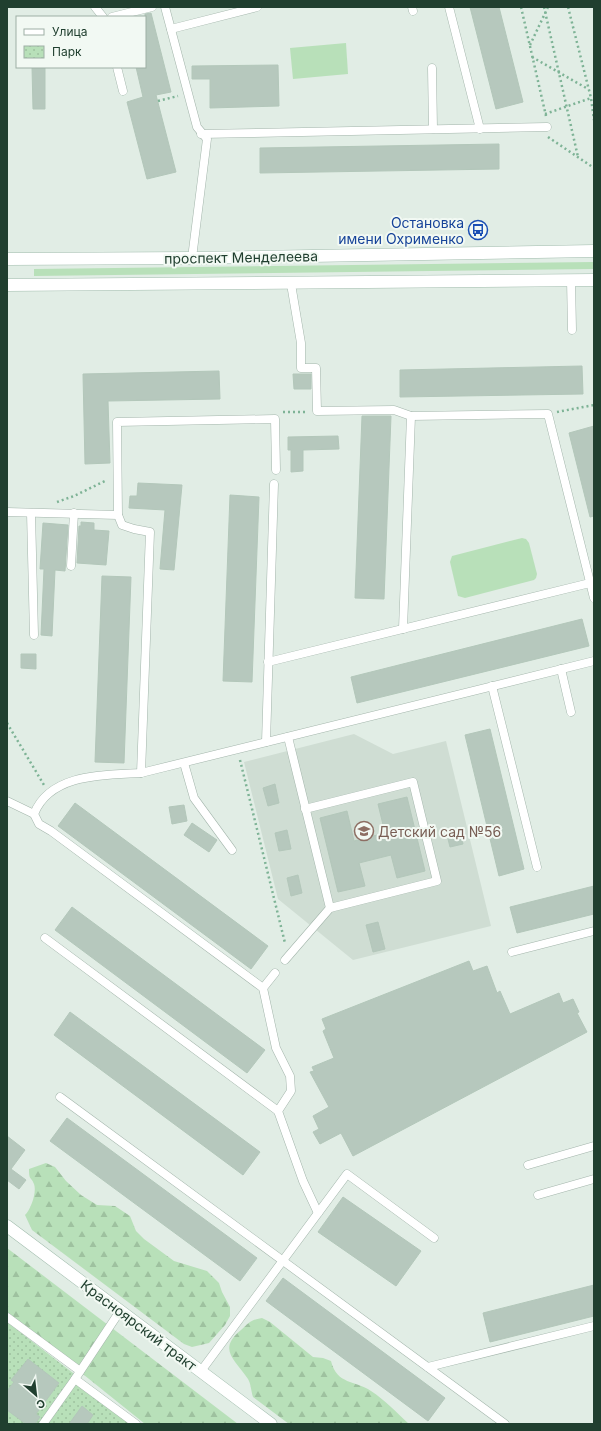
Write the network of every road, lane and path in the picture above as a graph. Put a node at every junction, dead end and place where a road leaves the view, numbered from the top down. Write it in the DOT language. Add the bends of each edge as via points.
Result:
graph roads {
  1 [pos="95,7"];
  2 [pos="152,7"];
  3 [pos="165,7"];
  4 [pos="257,7"];
  5 [pos="449,7"];
  6 [pos="521,7"];
  7 [pos="544,7"];
  8 [pos="548,7"];
  9 [pos="568,7"];
  10 [pos="545,12"];
  11 [pos="102,16"];
  12 [pos="116,16"];
  13 [pos="171,29"];
  14 [pos="530,45"];
  15 [pos="532,57"];
  16 [pos="116,68"];
  17 [pos="432,68"];
  18 [pos="559,72"];
  19 [pos="589,89"];
  20 [pos="123,91"];
  21 [pos="188,93"];
  22 [pos="591,98"];
  23 [pos="158,101"];
  24 [pos="567,106"];
  25 [pos="594,120"];
  26 [pos="547,128"];
  27 [pos="480,129"];
  28 [pos="433,130"];
  29 [pos="201,134"];
  30 [pos="548,137"];
  31 [pos="578,158"];
  32 [pos="594,168"];
  33 [pos="594,251"];
  34 [pos="192,258"];
  35 [pos="7,259"];
  36 [pos="571,280"];
  37 [pos="594,280"];
  38 [pos="291,284"];
  39 [pos="7,285"];
  40 [pos="572,330"];
  41 [pos="594,405"];
  42 [pos="317,411"];
  43 [pos="282,412"];
  44 [pos="548,414"];
  45 [pos="411,416"];
  46 [pos="276,470"];
  47 [pos="108,479"];
  48 [pos="274,484"];
  49 [pos="55,503"];
  50 [pos="7,512"];
  51 [pos="31,513"];
  52 [pos="74,513"];
  53 [pos="118,515"];
  54 [pos="71,566"];
  55 [pos="592,582"];
  56 [pos="594,598"];
  57 [pos="403,629"];
  58 [pos="34,635"];
  59 [pos="594,661"];
  60 [pos="268,662"];
  61 [pos="561,669"];
  62 [pos="492,686"];
  63 [pos="571,712"];
  64 [pos="7,723"];
  65 [pos="288,737"];
  66 [pos="266,742"];
  67 [pos="238,749"];
  68 [pos="184,763"];
  69 [pos="141,773"];
  70 [pos="49,793"];
  71 [pos="7,801"];
  72 [pos="305,809"];
  73 [pos="34,814"];
  74 [pos="232,850"];
  75 [pos="537,867"];
  76 [pos="330,908"];
  77 [pos="594,931"];
  78 [pos="45,938"];
  79 [pos="512,952"];
  80 [pos="287,958"];
  81 [pos="275,973"];
  82 [pos="264,988"];
  83 [pos="60,1097"];
  84 [pos="278,1111"];
  85 [pos="594,1146"];
  86 [pos="528,1164"];
  87 [pos="594,1179"];
  88 [pos="538,1195"];
  89 [pos="318,1213"];
  90 [pos="7,1226"];
  91 [pos="434,1238"];
  92 [pos="282,1260"];
  93 [pos="120,1310"];
  94 [pos="7,1317"];
  95 [pos="594,1326"];
  96 [pos="428,1368"];
  97 [pos="80,1371"];
  98 [pos="201,1371"];
  99 [pos="75,1379"];
  100 [pos="43,1424"];
  101 [pos="136,1424"];
  102 [pos="271,1424"];
  103 [pos="505,1424"];
  1 -- 11 [label="lane"];
  2 -- 12 [label="lane"];
  3 -- 13 [label="lane"];
  4 -- 13 [label="lane"];
  5 -- 27 [label="lane"];
  6 -- 14 [label="path"];
  7 -- 10 [label="path"];
  8 -- 10 [label="path"];
  9 -- 19 [label="path"];
  10 -- 14 [label="path"];
  10 -- 18 [label="path"];
  13 -- 21 [label="lane"];
  14 -- 15 [label="path"];
  15 -- 18 [label="path"];
  15 -- 24 [label="path" via="545,114"];
  16 -- 20 [label="lane"];
  17 -- 28 [label="lane"];
  18 -- 19 [label="path"];
  18 -- 24 [label="path"];
  19 -- 22 [label="path"];
  21 -- 23 [label="path"];
  21 -- 29 [label="lane" via="196,127"];
  22 -- 24 [label="path"];
  22 -- 25 [label="path"];
  24 -- 31 [label="path"];
  26 -- 27 [label="lane"];
  27 -- 28 [label="lane"];
  28 -- 29 [label="lane"];
  29 -- 34 [label="lane" via="207,139"];
  30 -- 31 [label="path"];
  31 -- 32 [label="path"];
  33 -- 34 [label="main road, проспект Менделеева"];
  34 -- 35 [label="main road, проспект Менделеева"];
  36 -- 37 [label="main road, проспект Менделеева"];
  36 -- 38 [label="main road, проспект Менделеева"];
  36 -- 40 [label="lane"];
  38 -- 39 [label="main road, проспект Менделеева"];
  38 -- 42 [label="lane" via="301,343 301,368 316,368"];
  41 -- 44 [label="path"];
  42 -- 43 [label="path"];
  42 -- 45 [label="lane" via="394,410"];
  44 -- 45 [label="lane"];
  44 -- 55 [label="lane"];
  45 -- 57 [label="lane"];
  46 -- 53 [label="lane" via="275,419 117,422"];
  47 -- 49 [label="path"];
  48 -- 60 [label="lane"];
  50 -- 51 [label="lane"];
  51 -- 52 [label="lane"];
  51 -- 58 [label="lane"];
  52 -- 53 [label="lane"];
  52 -- 54 [label="lane"];
  53 -- 69 [label="lane" via="122,525 150,532"];
  55 -- 56 [label="lane"];
  55 -- 57 [label="lane"];
  57 -- 60 [label="lane"];
  59 -- 61 [label="lane"];
  60 -- 66 [label="lane"];
  61 -- 62 [label="lane"];
  61 -- 63 [label="lane"];
  62 -- 65 [label="lane"];
  62 -- 75 [label="lane"];
  64 -- 70 [label="path"];
  65 -- 66 [label="lane"];
  65 -- 72 [label="lane"];
  66 -- 67 [label="lane"];
  67 -- 68 [label="lane"];
  67 -- 80 [label="path"];
  68 -- 69 [label="lane"];
  68 -- 74 [label="lane" via="194,798"];
  69 -- 70 [label="lane" via="93,776 67,783"];
  70 -- 73 [label="lane" via="37,805"];
  71 -- 73 [label="lane"];
  72 -- 76 [label="lane"];
  72 -- 76 [label="lane" via="413,782 437,881"];
  73 -- 82 [label="lane" via="38,824"];
  76 -- 80 [label="lane"];
  77 -- 79 [label="lane"];
  78 -- 84 [label="lane"];
  81 -- 82 [label="lane"];
  82 -- 84 [label="lane" via="276,1048 290,1076 291,1091"];
  83 -- 92 [label="lane"];
  84 -- 89 [label="lane" via="303,1181"];
  85 -- 86 [label="lane"];
  87 -- 88 [label="lane"];
  89 -- 91 [label="lane" via="347,1174"];
  89 -- 92 [label="lane"];
  90 -- 93 [label="main road, Красноярский тракт"];
  92 -- 96 [label="lane"];
  92 -- 98 [label="lane"];
  93 -- 97 [label="lane"];
  93 -- 98 [label="main road, Красноярский тракт"];
  94 -- 97 [label="lane"];
  95 -- 96 [label="lane"];
  96 -- 103 [label="lane"];
  97 -- 99 [label="lane"];
  98 -- 102 [label="main road, Красноярский тракт"];
  99 -- 100 [label="lane"];
  99 -- 101 [label="lane"];
}
